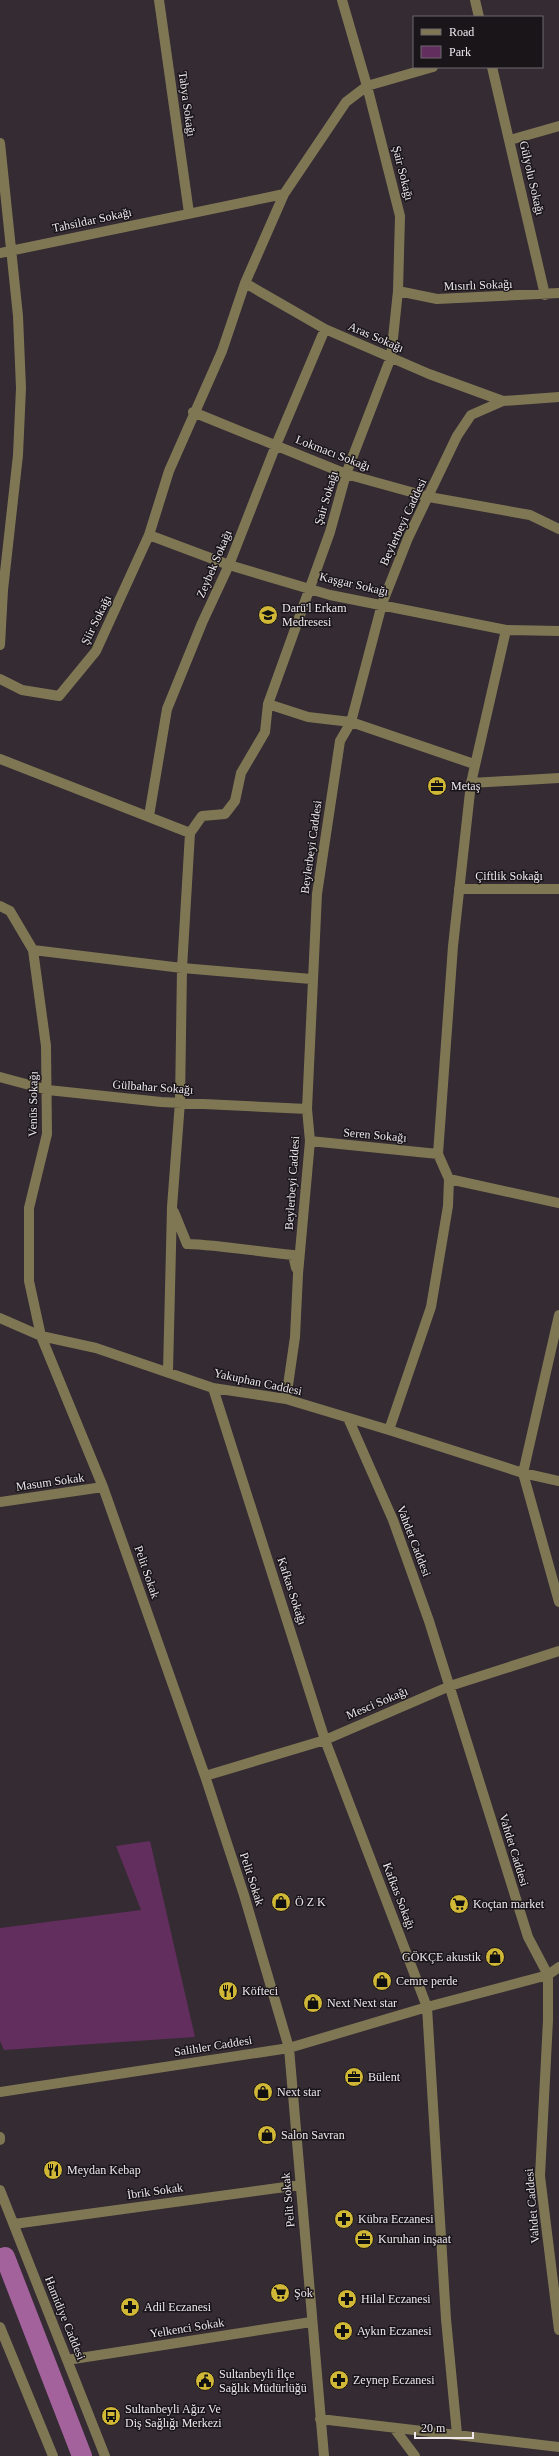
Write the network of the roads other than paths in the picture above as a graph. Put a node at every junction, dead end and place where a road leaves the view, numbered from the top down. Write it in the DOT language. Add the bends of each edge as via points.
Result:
graph roads {
  1 [pos="159,0"];
  2 [pos="342,0"];
  3 [pos="475,0"];
  4 [pos="479,16"];
  5 [pos="430,68"];
  6 [pos="492,68"];
  7 [pos="367,86"];
  8 [pos="559,126"];
  9 [pos="510,140"];
  10 [pos="0,143"];
  11 [pos="284,194"];
  12 [pos="189,213"];
  13 [pos="11,250"];
  14 [pos="0,252"];
  15 [pos="245,283"];
  16 [pos="398,291"];
  17 [pos="559,293"];
  18 [pos="545,295"];
  19 [pos="325,329"];
  20 [pos="391,357"];
  21 [pos="559,397"];
  22 [pos="503,401"];
  23 [pos="193,412"];
  24 [pos="276,445"];
  25 [pos="346,474"];
  26 [pos="430,496"];
  27 [pos="559,529"];
  28 [pos="149,535"];
  29 [pos="229,565"];
  30 [pos="309,587"];
  31 [pos="382,604"];
  32 [pos="506,630"];
  33 [pos="559,631"];
  34 [pos="0,645"];
  35 [pos="0,679"];
  36 [pos="268,704"];
  37 [pos="351,722"];
  38 [pos="0,759"];
  39 [pos="474,764"];
  40 [pos="559,778"];
  41 [pos="471,783"];
  42 [pos="149,816"];
  43 [pos="190,833"];
  44 [pos="459,889"];
  45 [pos="559,889"];
  46 [pos="0,906"];
  47 [pos="33,950"];
  48 [pos="182,968"];
  49 [pos="311,980"];
  50 [pos="0,1077"];
  51 [pos="48,1090"];
  52 [pos="180,1102"];
  53 [pos="307,1109"];
  54 [pos="310,1142"];
  55 [pos="438,1154"];
  56 [pos="449,1179"];
  57 [pos="559,1203"];
  58 [pos="172,1207"];
  59 [pos="298,1274"];
  60 [pos="559,1315"];
  61 [pos="0,1318"];
  62 [pos="41,1336"];
  63 [pos="168,1371"];
  64 [pos="213,1388"];
  65 [pos="286,1399"];
  66 [pos="348,1418"];
  67 [pos="388,1430"];
  68 [pos="523,1473"];
  69 [pos="559,1481"];
  70 [pos="103,1487"];
  71 [pos="0,1502"];
  72 [pos="559,1602"];
  73 [pos="559,1651"];
  74 [pos="450,1686"];
  75 [pos="325,1740"];
  76 [pos="205,1776"];
  77 [pos="559,1968"];
  78 [pos="548,1975"];
  79 [pos="427,2007"];
  80 [pos="289,2048"];
  81 [pos="0,2092"];
  82 [pos="300,2185"];
  83 [pos="0,2190"];
  84 [pos="14,2224"];
  85 [pos="311,2322"];
  86 [pos="0,2327"];
  87 [pos="559,2330"];
  88 [pos="67,2360"];
  89 [pos="320,2419"];
  90 [pos="394,2428"];
  91 [pos="457,2434"];
  92 [pos="559,2447"];
  93 [pos="49,2455"];
  94 [pos="105,2456"];
  95 [pos="324,2456"];
  96 [pos="415,2456"];
  1 -- 12 [label="street, Tabya Sokağı"];
  2 -- 7 [label="street, Şair Sokağı"];
  3 -- 4 [label="street"];
  5 -- 7 [label="street"];
  6 -- 9 [label="street, Gülyolu Sokağı"];
  7 -- 11 [label="street" via="346,102"];
  7 -- 16 [label="street, Şair Sokağı" via="400,216"];
  8 -- 9 [label="street"];
  9 -- 18 [label="street, Gülyolu Sokağı"];
  10 -- 13 [label="street"];
  11 -- 12 [label="street, Tahsildar Sokağı"];
  11 -- 15 [label="street"];
  12 -- 13 [label="street, Tahsildar Sokağı"];
  13 -- 14 [label="street, Tahsildar Sokağı"];
  13 -- 34 [label="street" via="18,316 21,388 18,455 3,590"];
  15 -- 19 [label="street, Aras Sokağı"];
  15 -- 23 [label="street" via="222,351"];
  16 -- 18 [label="street, Mısırlı Sokağı" via="436,299"];
  16 -- 20 [label="street, Şair Sokağı"];
  17 -- 18 [label="street, Mısırlı Sokağı"];
  19 -- 20 [label="street, Aras Sokağı"];
  19 -- 24 [label="street, Zeybek Sokağı"];
  20 -- 22 [label="street, Aras Sokağı" via="428,374"];
  20 -- 25 [label="street, Şair Sokağı"];
  21 -- 22 [label="street, Beylerbeyi Caddesi"];
  22 -- 26 [label="street, Beylerbeyi Caddesi" via="472,415 457,436"];
  23 -- 24 [label="street, Lokmacı Sokağı"];
  23 -- 28 [label="street" via="169,471"];
  24 -- 25 [label="street, Lokmacı Sokağı"];
  24 -- 29 [label="street, Zeybek Sokağı"];
  25 -- 26 [label="street, Lokmacı Sokağı"];
  25 -- 30 [label="street, Şair Sokağı" via="330,532"];
  26 -- 27 [label="street, Lokmacı Sokağı" via="530,515"];
  26 -- 31 [label="street, Beylerbeyi Caddesi" via="408,538"];
  28 -- 29 [label="street, Kaşgar Sokağı"];
  28 -- 35 [label="street, Şiir Sokağı" via="96,651 59,696 22,690"];
  29 -- 30 [label="street, Kaşgar Sokağı"];
  29 -- 42 [label="street, Zeybek Sokağı" via="167,709"];
  30 -- 31 [label="street, Kaşgar Sokağı" via="330,595"];
  30 -- 36 [label="street, Şair Sokağı"];
  31 -- 32 [label="street, Kaşgar Sokağı"];
  31 -- 37 [label="street, Beylerbeyi Caddesi"];
  32 -- 33 [label="street, Kaşgar Sokağı"];
  32 -- 39 [label="street"];
  36 -- 37 [label="street" via="308,717"];
  36 -- 43 [label="street, Şair Sokağı" via="265,732 241,773 235,801 224,814 202,816"];
  37 -- 39 [label="street"];
  37 -- 49 [label="street, Beylerbeyi Caddesi" via="340,741 317,894"];
  38 -- 42 [label="street"];
  39 -- 41 [label="street"];
  40 -- 41 [label="street"];
  41 -- 44 [label="street"];
  42 -- 43 [label="street"];
  43 -- 48 [label="street"];
  44 -- 45 [label="street, Çiftlik Sokağı"];
  44 -- 55 [label="street"];
  46 -- 47 [label="street, Venüs Sokağı" via="10,911"];
  47 -- 48 [label="street"];
  47 -- 51 [label="street, Venüs Sokağı" via="46,1046"];
  48 -- 49 [label="street"];
  48 -- 52 [label="street"];
  49 -- 53 [label="street, Beylerbeyi Caddesi"];
  50 -- 51 [label="street, Gülbahar Sokağı"];
  51 -- 52 [label="street, Gülbahar Sokağı"];
  51 -- 62 [label="street, Venüs Sokağı" via="47,1134 29,1208 29,1281"];
  52 -- 53 [label="street, Gülbahar Sokağı"];
  52 -- 58 [label="street"];
  53 -- 54 [label="street, Beylerbeyi Caddesi"];
  54 -- 55 [label="street, Seren Sokağı"];
  54 -- 59 [label="street, Beylerbeyi Caddesi"];
  55 -- 56 [label="street"];
  56 -- 57 [label="street"];
  56 -- 67 [label="street" via="448,1206 431,1307"];
  58 -- 59 [label="street" via="187,1244 209,1244 231,1249 293,1255"];
  58 -- 63 [label="street"];
  59 -- 65 [label="street, Beylerbeyi Caddesi" via="295,1337"];
  60 -- 68 [label="street"];
  61 -- 62 [label="street, Yakuphan Caddesi"];
  62 -- 63 [label="street, Yakuphan Caddesi" via="96,1348"];
  62 -- 70 [label="street, Pelit Sokak"];
  63 -- 64 [label="street, Yakuphan Caddesi"];
  64 -- 65 [label="street, Yakuphan Caddesi"];
  64 -- 75 [label="street, Kafkas Sokağı"];
  65 -- 66 [label="street, Yakuphan Caddesi"];
  66 -- 67 [label="street, Yakuphan Caddesi"];
  66 -- 74 [label="street, Vahdet Caddesi" via="393,1520 430,1621"];
  67 -- 68 [label="street, Yakuphan Caddesi"];
  68 -- 69 [label="street, Yakuphan Caddesi"];
  68 -- 72 [label="street"];
  70 -- 71 [label="street, Masum Sokak"];
  70 -- 76 [label="street, Pelit Sokak"];
  73 -- 74 [label="street, Mesci Sokağı"];
  74 -- 75 [label="street, Mesci Sokağı"];
  74 -- 78 [label="street, Vahdet Caddesi" via="528,1936"];
  75 -- 76 [label="street, Mesci Sokağı"];
  75 -- 79 [label="street, Kafkas Sokağı"];
  76 -- 80 [label="street, Pelit Sokak" via="244,1895"];
  77 -- 78 [label="street, Salihler Caddesi"];
  78 -- 79 [label="street, Salihler Caddesi"];
  78 -- 87 [label="street, Vahdet Caddesi" via="540,2176"];
  79 -- 80 [label="street, Salihler Caddesi"];
  79 -- 91 [label="street, Kafkas Sokağı" via="446,2319"];
  80 -- 81 [label="street, Salihler Caddesi"];
  80 -- 82 [label="street, Pelit Sokak"];
  82 -- 84 [label="street, İbrik Sokak"];
  82 -- 85 [label="street, Pelit Sokak"];
  83 -- 84 [label="street, Hamidiye Caddesi"];
  84 -- 88 [label="street, Hamidiye Caddesi"];
  85 -- 88 [label="street, Yelkenci Sokak"];
  85 -- 89 [label="street, Pelit Sokak"];
  86 -- 93 [label="street"];
  88 -- 94 [label="street, Hamidiye Caddesi"];
  89 -- 90 [label="street"];
  89 -- 95 [label="street, Pelit Sokak"];
  90 -- 91 [label="street"];
  90 -- 96 [label="street"];
  91 -- 92 [label="street"];
}
